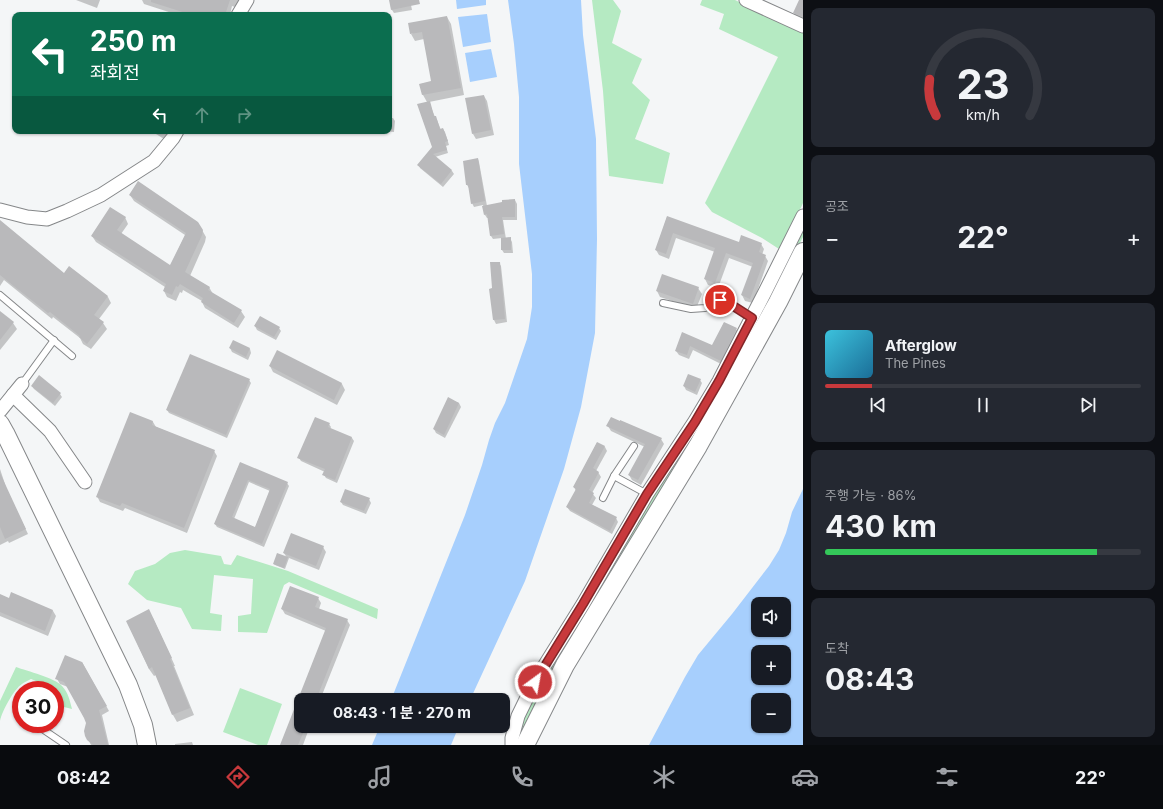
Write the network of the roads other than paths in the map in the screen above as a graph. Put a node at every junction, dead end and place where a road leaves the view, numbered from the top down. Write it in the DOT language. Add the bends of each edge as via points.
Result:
graph roads {
  1 [pos="246,0"];
  2 [pos="746,0"];
  3 [pos="240,12"];
  4 [pos="803,26"];
  5 [pos="175,134"];
  6 [pos="0,210"];
  7 [pos="803,216"];
  8 [pos="803,252"];
  9 [pos="0,295"];
  10 [pos="663,303"];
  11 [pos="752,318"];
  12 [pos="54,340"];
  13 [pos="72,356"];
  14 [pos="22,384"];
  15 [pos="13,394"];
  16 [pos="0,410"];
  17 [pos="0,424"];
  18 [pos="634,446"];
  19 [pos="614,476"];
  20 [pos="85,482"];
  21 [pos="647,494"];
  22 [pos="603,498"];
  23 [pos="48,733"];
  24 [pos="66,745"];
  25 [pos="147,745"];
  26 [pos="512,745"];
  27 [pos="525,745"];
  1 -- 3 [label="street"];
  2 -- 4 [label="street"];
  5 -- 6 [label="street" via="154,161 101,195 67,211 47,219"];
  7 -- 11 [label="street"];
  8 -- 27 [label="street" via="698,446 565,665"];
  9 -- 12 [label="lane"];
  10 -- 11 [label="lane" via="691,309 705,308 720,300"];
  11 -- 21 [label="street" via="695,422"];
  12 -- 13 [label="lane"];
  12 -- 14 [label="lane"];
  14 -- 15 [label="street"];
  15 -- 16 [label="street"];
  15 -- 20 [label="street" via="50,431"];
  17 -- 25 [label="street" via="128,685 143,725"];
  18 -- 19 [label="lane"];
  19 -- 21 [label="lane"];
  19 -- 22 [label="lane"];
  21 -- 26 [label="street" via="535,682 518,716"];
  23 -- 24 [label="lane"];
}
